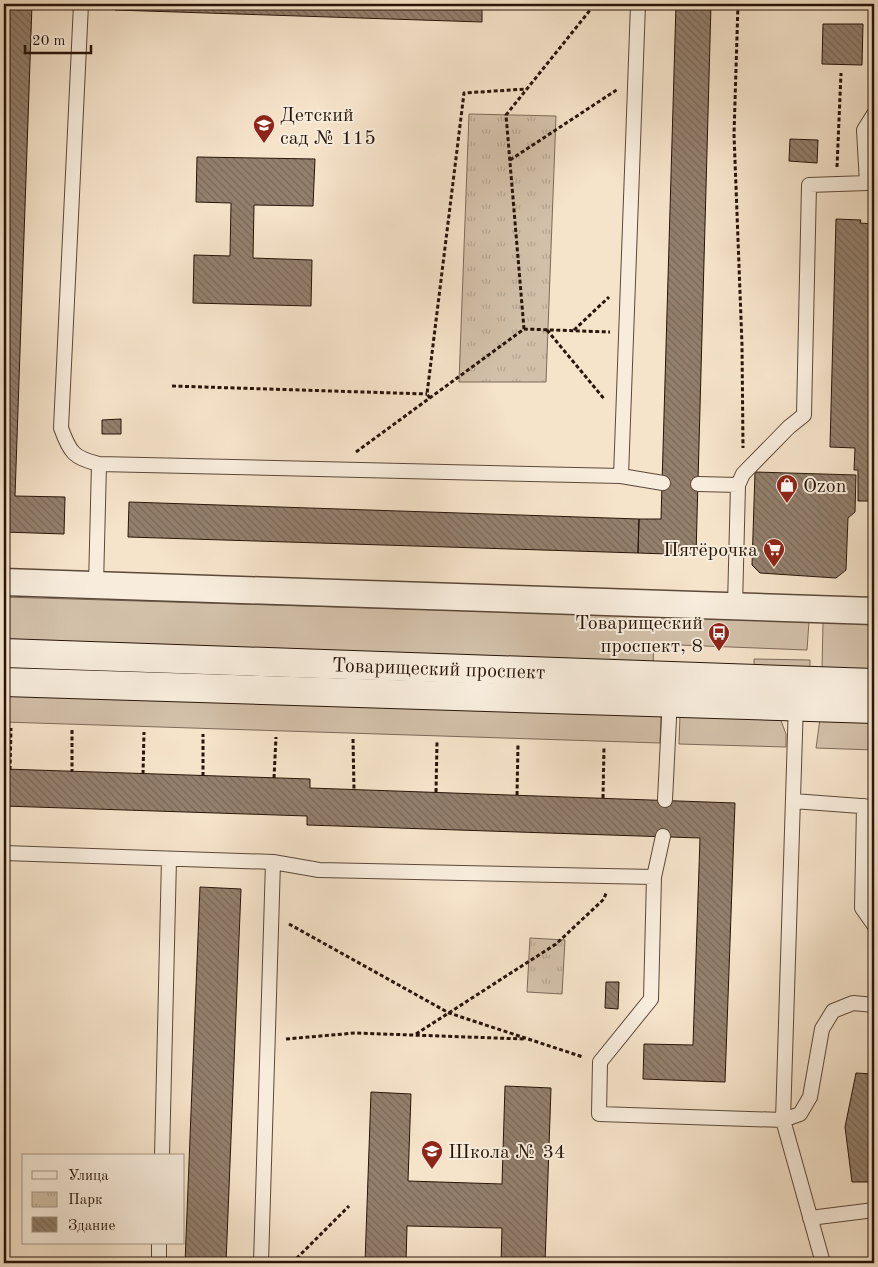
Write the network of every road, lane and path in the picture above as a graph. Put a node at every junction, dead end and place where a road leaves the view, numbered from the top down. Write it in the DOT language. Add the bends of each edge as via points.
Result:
graph roads {
  1 [pos="81,4"];
  2 [pos="595,4"];
  3 [pos="638,4"];
  4 [pos="738,4"];
  5 [pos="841,73"];
  6 [pos="635,78"];
  7 [pos="526,89"];
  8 [pos="874,114"];
  9 [pos="510,160"];
  10 [pos="836,184"];
  11 [pos="871,186"];
  12 [pos="628,280"];
  13 [pos="524,329"];
  14 [pos="546,330"];
  15 [pos="573,331"];
  16 [pos="626,332"];
  17 [pos="172,386"];
  18 [pos="428,396"];
  19 [pos="622,422"];
  20 [pos="99,464"];
  21 [pos="332,470"];
  22 [pos="621,476"];
  23 [pos="740,480"];
  24 [pos="663,483"];
  25 [pos="698,484"];
  26 [pos="4,582"];
  27 [pos="96,585"];
  28 [pos="735,606"];
  29 [pos="874,611"];
  30 [pos="4,654"];
  31 [pos="670,676"];
  32 [pos="4,682"];
  33 [pos="874,683"];
  34 [pos="796,693"];
  35 [pos="670,703"];
  36 [pos="874,709"];
  37 [pos="11,728"];
  38 [pos="72,730"];
  39 [pos="144,732"];
  40 [pos="203,734"];
  41 [pos="276,737"];
  42 [pos="353,739"];
  43 [pos="437,742"];
  44 [pos="518,744"];
  45 [pos="604,747"];
  46 [pos="10,770"];
  47 [pos="72,772"];
  48 [pos="143,774"];
  49 [pos="203,776"];
  50 [pos="274,778"];
  51 [pos="354,790"];
  52 [pos="436,792"];
  53 [pos="517,795"];
  54 [pos="603,798"];
  55 [pos="665,800"];
  56 [pos="793,801"];
  57 [pos="869,806"];
  58 [pos="663,836"];
  59 [pos="4,853"];
  60 [pos="169,858"];
  61 [pos="273,862"];
  62 [pos="611,876"];
  63 [pos="654,877"];
  64 [pos="271,914"];
  65 [pos="874,925"];
  66 [pos="874,1005"];
  67 [pos="449,1014"];
  68 [pos="415,1035"];
  69 [pos="268,1040"];
  70 [pos="530,1040"];
  71 [pos="600,1062"];
  72 [pos="783,1120"];
  73 [pos="162,1154"];
  74 [pos="349,1206"];
  75 [pos="874,1210"];
  76 [pos="810,1218"];
  77 [pos="159,1244"];
  78 [pos="159,1263"];
  79 [pos="261,1263"];
  80 [pos="292,1263"];
  81 [pos="823,1263"];
  1 -- 20 [label="lane" via="61,428 67,446 81,460"];
  2 -- 7 [label="path"];
  3 -- 6 [label="lane"];
  4 -- 23 [label="path" via="734,134 742,345"];
  5 -- 10 [label="path"];
  6 -- 9 [label="path"];
  6 -- 12 [label="lane"];
  7 -- 9 [label="path" via="506,115"];
  7 -- 18 [label="path" via="464,93"];
  8 -- 11 [label="lane" via="864,130"];
  9 -- 13 [label="path"];
  10 -- 11 [label="lane"];
  10 -- 23 [label="lane" via="809,185 804,415"];
  12 -- 15 [label="path"];
  12 -- 16 [label="lane"];
  13 -- 14 [label="path"];
  13 -- 18 [label="path"];
  14 -- 15 [label="path"];
  14 -- 19 [label="path"];
  15 -- 16 [label="path"];
  16 -- 19 [label="lane"];
  17 -- 18 [label="path"];
  18 -- 21 [label="path"];
  19 -- 22 [label="lane"];
  20 -- 21 [label="lane"];
  20 -- 27 [label="lane"];
  21 -- 22 [label="lane"];
  22 -- 24 [label="lane"];
  23 -- 25 [label="lane"];
  23 -- 28 [label="lane"];
  26 -- 27 [label="street"];
  27 -- 28 [label="street"];
  28 -- 29 [label="street"];
  30 -- 31 [label="street, Товарищеский проспект"];
  31 -- 34 [label="street, Товарищеский проспект"];
  31 -- 35 [label="lane"];
  32 -- 35 [label="street, Товарищеский проспект"];
  33 -- 34 [label="street, Товарищеский проспект"];
  34 -- 35 [label="street, Товарищеский проспект"];
  34 -- 36 [label="street, Товарищеский проспект"];
  34 -- 56 [label="lane"];
  35 -- 55 [label="lane"];
  37 -- 46 [label="path"];
  38 -- 47 [label="path"];
  39 -- 48 [label="path"];
  40 -- 49 [label="path"];
  41 -- 50 [label="path"];
  42 -- 51 [label="path"];
  43 -- 52 [label="path"];
  44 -- 53 [label="path"];
  45 -- 54 [label="path"];
  56 -- 57 [label="lane"];
  56 -- 72 [label="lane"];
  57 -- 65 [label="lane" via="862,908"];
  58 -- 63 [label="lane"];
  59 -- 60 [label="lane"];
  60 -- 61 [label="lane"];
  60 -- 73 [label="lane"];
  61 -- 62 [label="lane" via="319,870"];
  61 -- 64 [label="lane"];
  62 -- 63 [label="lane"];
  62 -- 67 [label="path" via="604,899 556,944"];
  63 -- 71 [label="lane" via="651,999"];
  64 -- 67 [label="path"];
  64 -- 69 [label="lane"];
  66 -- 72 [label="lane" via="853,1003 833,1011 822,1029 810,1096 800,1114"];
  67 -- 68 [label="path"];
  67 -- 70 [label="path"];
  68 -- 69 [label="path" via="355,1033"];
  68 -- 70 [label="path"];
  69 -- 79 [label="lane"];
  70 -- 71 [label="path"];
  71 -- 72 [label="lane" via="599,1114"];
  72 -- 76 [label="lane"];
  74 -- 80 [label="path"];
  75 -- 76 [label="lane"];
  76 -- 81 [label="lane"];
  77 -- 78 [label="lane"];
}
